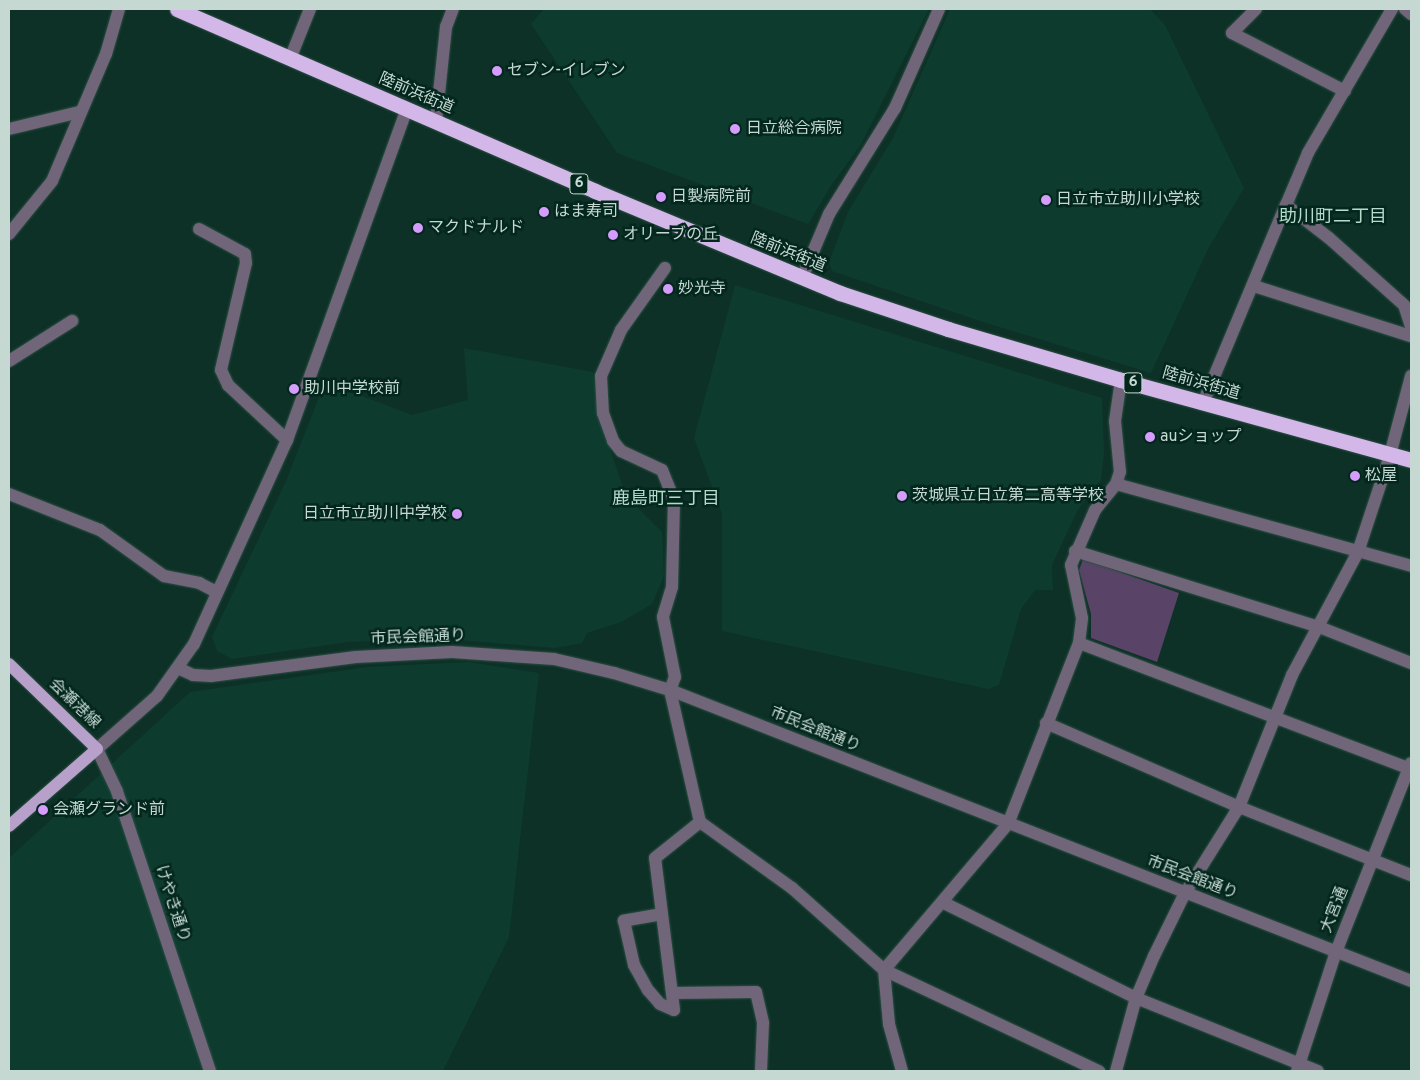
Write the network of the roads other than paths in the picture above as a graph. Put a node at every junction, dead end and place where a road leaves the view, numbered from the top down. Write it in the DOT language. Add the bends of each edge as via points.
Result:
graph roads {
  1 [pos="118,9"];
  2 [pos="177,9"];
  3 [pos="310,9"];
  4 [pos="453,9"];
  5 [pos="939,9"];
  6 [pos="1256,9"];
  7 [pos="1392,9"];
  8 [pos="1405,9"];
  9 [pos="1411,14"];
  10 [pos="290,59"];
  11 [pos="1345,91"];
  12 [pos="406,110"];
  13 [pos="80,112"];
  14 [pos="436,122"];
  15 [pos="9,129"];
  16 [pos="1286,205"];
  17 [pos="199,229"];
  18 [pos="9,234"];
  19 [pos="665,268"];
  20 [pos="802,278"];
  21 [pos="1254,286"];
  22 [pos="72,321"];
  23 [pos="1411,327"];
  24 [pos="1411,336"];
  25 [pos="9,361"];
  26 [pos="1411,376"];
  27 [pos="1121,380"];
  28 [pos="1203,403"];
  29 [pos="287,440"];
  30 [pos="1390,455"];
  31 [pos="1411,460"];
  32 [pos="1116,484"];
  33 [pos="9,494"];
  34 [pos="1075,551"];
  35 [pos="1358,552"];
  36 [pos="1411,566"];
  37 [pos="217,592"];
  38 [pos="1319,627"];
  39 [pos="1079,643"];
  40 [pos="1411,663"];
  41 [pos="9,664"];
  42 [pos="180,669"];
  43 [pos="670,690"];
  44 [pos="1275,718"];
  45 [pos="1046,723"];
  46 [pos="97,749"];
  47 [pos="1411,767"];
  48 [pos="1239,807"];
  49 [pos="700,822"];
  50 [pos="1008,824"];
  51 [pos="9,826"];
  52 [pos="1372,860"];
  53 [pos="1411,875"];
  54 [pos="1186,893"];
  55 [pos="944,903"];
  56 [pos="662,914"];
  57 [pos="1336,952"];
  58 [pos="884,970"];
  59 [pos="1411,981"];
  60 [pos="672,993"];
  61 [pos="1136,998"];
  62 [pos="1298,1068"];
  63 [pos="210,1071"];
  64 [pos="761,1071"];
  65 [pos="902,1071"];
  66 [pos="1099,1071"];
  67 [pos="1116,1071"];
  68 [pos="1318,1071"];
  1 -- 13 [label="street" via="106,54"];
  2 -- 10 [label="highway, 陸前浜街道 / 6"];
  3 -- 10 [label="street"];
  4 -- 14 [label="street" via="446,26"];
  5 -- 20 [label="street" via="895,108 839,196"];
  6 -- 11 [label="street" via="1232,33"];
  7 -- 11 [label="street"];
  8 -- 9 [label="street"];
  10 -- 12 [label="highway, 陸前浜街道 / 6"];
  11 -- 16 [label="street" via="1308,153"];
  12 -- 14 [label="highway, 陸前浜街道 / 6"];
  12 -- 29 [label="street"];
  13 -- 15 [label="street"];
  13 -- 18 [label="street" via="52,181"];
  14 -- 20 [label="highway, 陸前浜街道 / 6"];
  16 -- 21 [label="street"];
  16 -- 23 [label="street" via="1330,238 1404,305"];
  17 -- 29 [label="street" via="245,254 246,263 221,370 228,384"];
  19 -- 43 [label="street" via="621,330 601,376 603,414 613,441 621,451 662,470 674,500 672,587 663,617 675,677"];
  20 -- 27 [label="highway, 陸前浜街道 / 6" via="902,314"];
  21 -- 24 [label="street"];
  21 -- 28 [label="street"];
  22 -- 25 [label="street"];
  26 -- 30 [label="street"];
  27 -- 28 [label="highway, 陸前浜街道 / 6"];
  27 -- 32 [label="street" via="1115,404 1121,459"];
  28 -- 30 [label="highway, 陸前浜街道 / 6"];
  29 -- 37 [label="street"];
  30 -- 31 [label="highway, 陸前浜街道 / 6"];
  30 -- 35 [label="street"];
  32 -- 34 [label="street" via="1095,510"];
  32 -- 35 [label="street"];
  33 -- 37 [label="street" via="100,530 164,576 199,583"];
  34 -- 38 [label="street"];
  34 -- 39 [label="street" via="1070,565 1082,618"];
  35 -- 36 [label="street"];
  35 -- 38 [label="street"];
  37 -- 42 [label="street"];
  38 -- 40 [label="street"];
  38 -- 44 [label="street" via="1292,675"];
  39 -- 44 [label="street"];
  39 -- 45 [label="street"];
  41 -- 46 [label="main road, 会瀬港線"];
  42 -- 43 [label="street, 市民会館通り" via="193,675 211,676 356,657 452,652 554,659"];
  42 -- 46 [label="street" via="157,696"];
  43 -- 49 [label="street"];
  43 -- 50 [label="street, 市民会館通り"];
  44 -- 47 [label="street"];
  44 -- 48 [label="street"];
  45 -- 48 [label="street"];
  45 -- 50 [label="street"];
  46 -- 51 [label="main road, 会瀬港線"];
  46 -- 63 [label="street, けやき通り" via="118,792"];
  47 -- 52 [label="street, 大宮通"];
  48 -- 52 [label="street"];
  48 -- 54 [label="street"];
  49 -- 56 [label="street" via="655,858"];
  49 -- 58 [label="street" via="792,888"];
  50 -- 54 [label="street, 市民会館通り"];
  50 -- 55 [label="street"];
  52 -- 53 [label="street"];
  52 -- 57 [label="street, 大宮通"];
  54 -- 57 [label="street, 市民会館通り"];
  54 -- 61 [label="street"];
  55 -- 58 [label="street"];
  55 -- 61 [label="street"];
  56 -- 60 [label="street"];
  56 -- 60 [label="street" via="624,922 634,965 648,990 660,1004 674,1010"];
  57 -- 59 [label="street, 市民会館通り"];
  57 -- 62 [label="street, 大宮通"];
  58 -- 65 [label="street" via="889,1024"];
  58 -- 66 [label="street"];
  60 -- 64 [label="street" via="756,992 763,1023"];
  61 -- 62 [label="street"];
  61 -- 67 [label="street"];
  62 -- 68 [label="street"];
}
